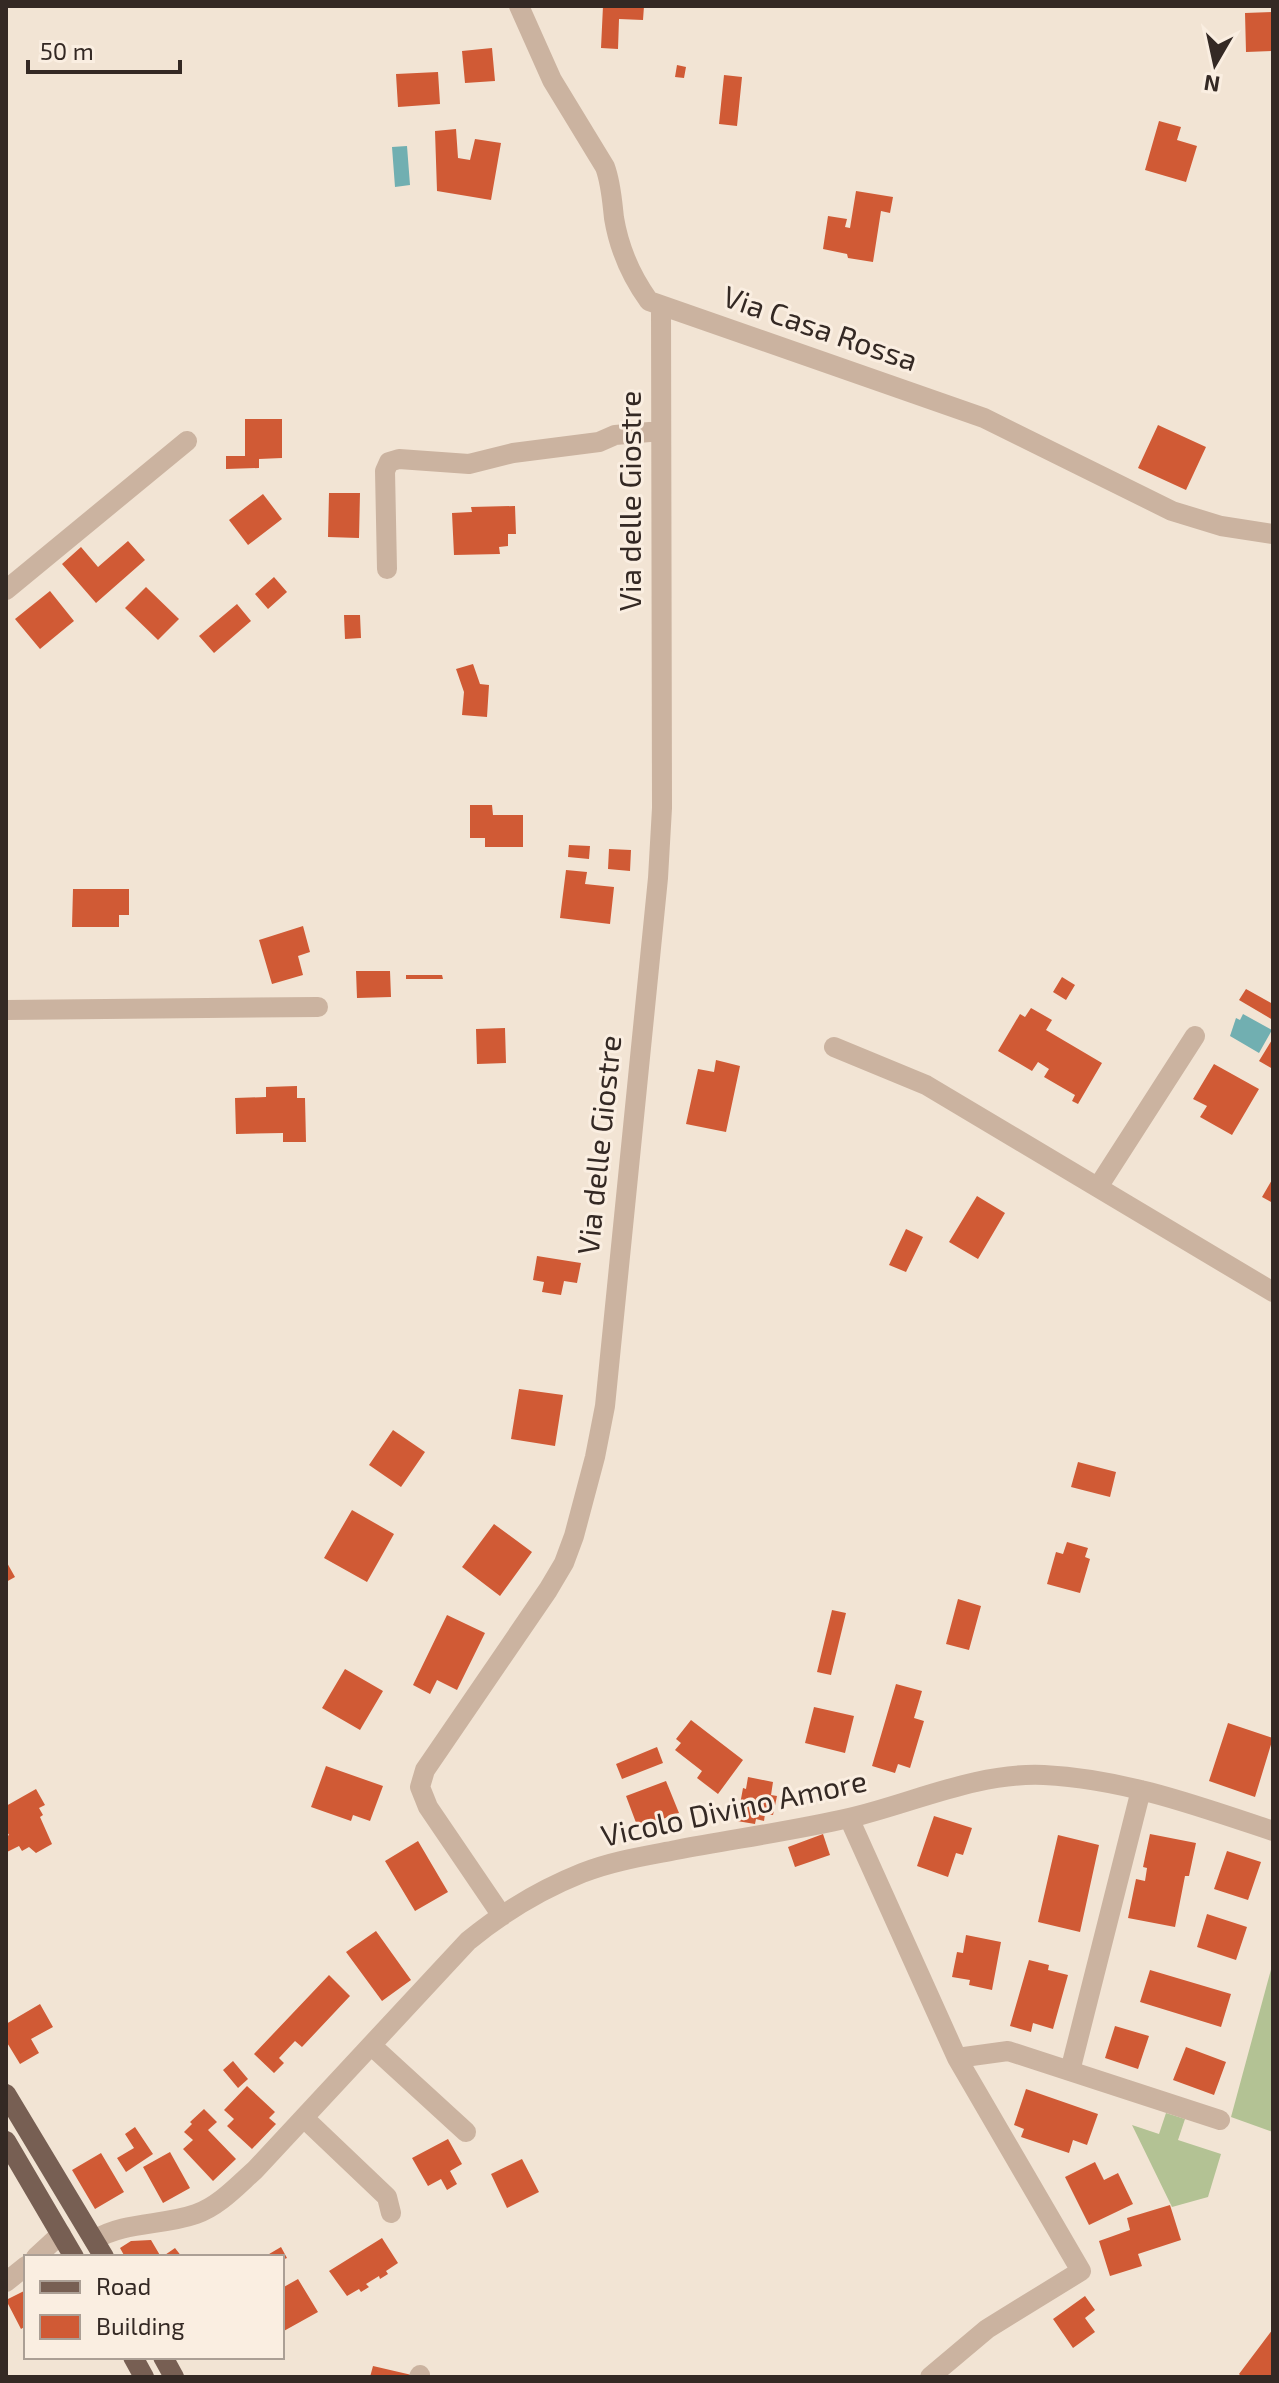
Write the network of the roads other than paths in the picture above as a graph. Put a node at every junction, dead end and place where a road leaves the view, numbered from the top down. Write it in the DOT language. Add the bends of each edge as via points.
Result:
graph roads {
  1 [pos="519,6"];
  2 [pos="661,307"];
  3 [pos="661,431"];
  4 [pos="187,441"];
  5 [pos="1273,534"];
  6 [pos="387,569"];
  7 [pos="6,590"];
  8 [pos="318,1007"];
  9 [pos="6,1010"];
  10 [pos="1195,1036"];
  11 [pos="834,1047"];
  12 [pos="1098,1187"];
  13 [pos="1273,1292"];
  14 [pos="1141,1790"];
  15 [pos="849,1818"];
  16 [pos="1273,1831"];
  17 [pos="502,1916"];
  18 [pos="372,2046"];
  19 [pos="957,2058"];
  20 [pos="1070,2071"];
  21 [pos="6,2094"];
  22 [pos="304,2118"];
  23 [pos="1220,2120"];
  24 [pos="466,2132"];
  25 [pos="6,2141"];
  26 [pos="391,2213"];
  27 [pos="61,2234"];
  28 [pos="99,2248"];
  29 [pos="38,2255"];
  30 [pos="73,2255"];
  31 [pos="24,2268"];
  32 [pos="6,2282"];
  33 [pos="134,2359"];
  34 [pos="164,2359"];
  35 [pos="144,2377"];
  36 [pos="174,2377"];
  37 [pos="930,2377"];
  1 -- 2 [label="street, Via Casa Rossa" via="552,80 605,167 627,263 649,301"];
  2 -- 3 [label="street, Via delle Giostre"];
  2 -- 5 [label="street, Via Casa Rossa" via="984,418 1172,511"];
  3 -- 6 [label="street" via="469,464 389,462"];
  3 -- 17 [label="street, Via delle Giostre" via="661,840 605,1406 564,1563 425,1770 420,1787"];
  4 -- 7 [label="street"];
  8 -- 9 [label="street"];
  10 -- 12 [label="street"];
  11 -- 12 [label="street" via="926,1085"];
  12 -- 13 [label="street"];
  14 -- 15 [label="street, Vicolo Divino Amore" via="1085,1779 1023,1776 954,1788"];
  14 -- 16 [label="street, Vicolo Divino Amore"];
  14 -- 20 [label="street"];
  15 -- 17 [label="street, Vicolo Divino Amore" via="629,1859 583,1873"];
  15 -- 19 [label="street"];
  17 -- 18 [label="street, Vicolo Divino Amore" via="458,1951"];
  18 -- 22 [label="street, Vicolo Divino Amore"];
  18 -- 24 [label="street"];
  19 -- 20 [label="street" via="1008,2051"];
  19 -- 37 [label="street" via="1081,2271 987,2329"];
  20 -- 23 [label="street"];
  21 -- 28 [label="main road"];
  22 -- 26 [label="street" via="387,2197"];
  22 -- 28 [label="street, Vicolo Divino Amore" via="255,2170 205,2210 120,2228"];
  25 -- 27 [label="main road"];
  27 -- 29 [label="street"];
  27 -- 30 [label="main road"];
  31 -- 32 [label="street"];
  33 -- 35 [label="main road"];
  34 -- 36 [label="main road"];
}
